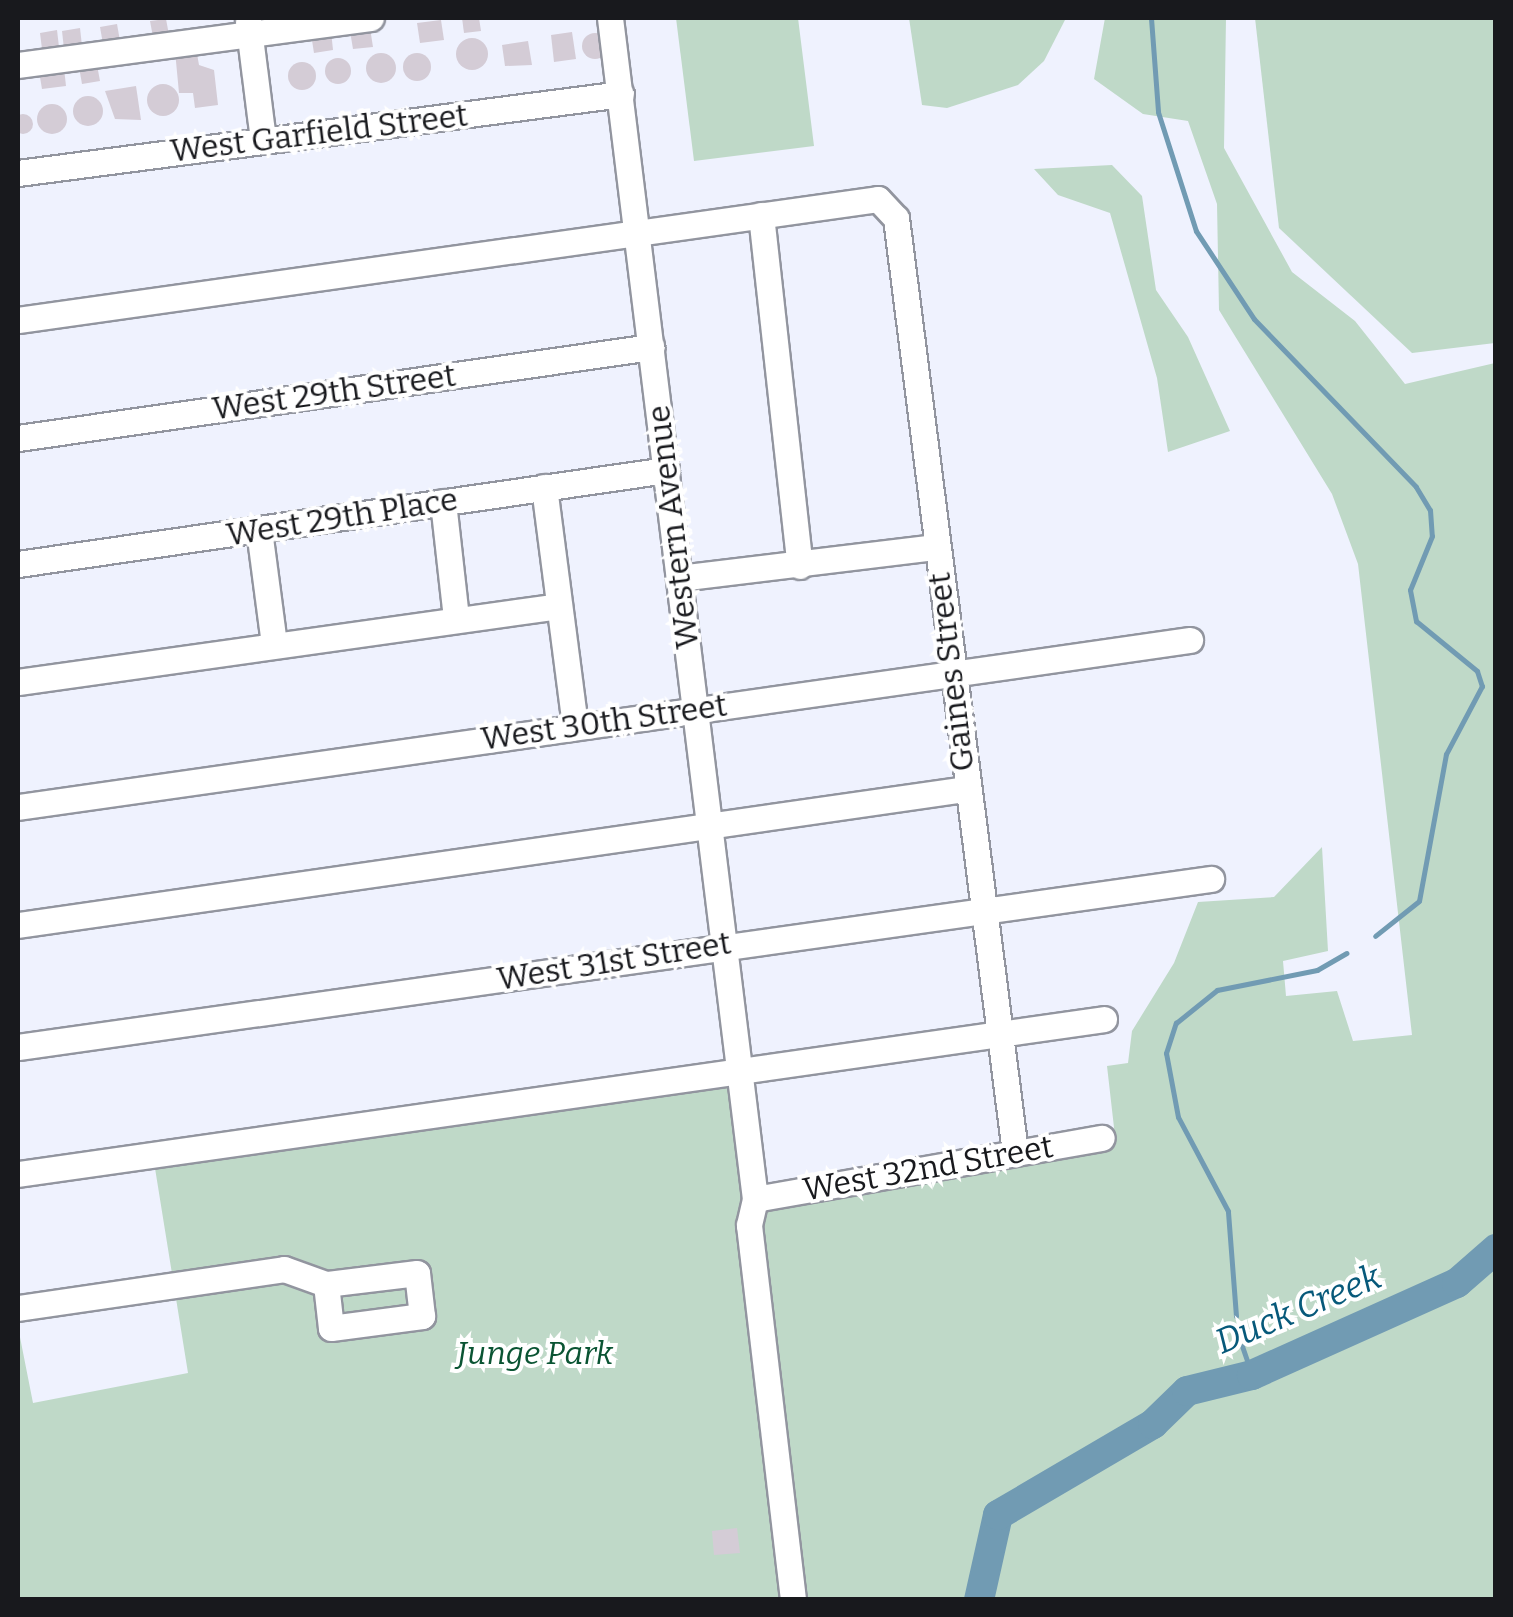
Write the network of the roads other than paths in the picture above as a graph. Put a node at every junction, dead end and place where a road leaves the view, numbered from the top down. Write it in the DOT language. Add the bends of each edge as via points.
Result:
graph roads {
  1 [pos="370,18"];
  2 [pos="610,18"];
  3 [pos="249,26"];
  4 [pos="18,65"];
  5 [pos="620,94"];
  6 [pos="263,140"];
  7 [pos="18,173"];
  8 [pos="761,215"];
  9 [pos="637,230"];
  10 [pos="18,320"];
  11 [pos="651,346"];
  12 [pos="18,438"];
  13 [pos="666,470"];
  14 [pos="544,487"];
  15 [pos="444,502"];
  16 [pos="258,530"];
  17 [pos="936,547"];
  18 [pos="18,564"];
  19 [pos="800,566"];
  20 [pos="679,578"];
  21 [pos="558,606"];
  22 [pos="456,618"];
  23 [pos="1190,640"];
  24 [pos="274,644"];
  25 [pos="951,674"];
  26 [pos="18,682"];
  27 [pos="695,708"];
  28 [pos="575,727"];
  29 [pos="965,790"];
  30 [pos="18,807"];
  31 [pos="709,825"];
  32 [pos="1211,879"];
  33 [pos="981,910"];
  34 [pos="18,925"];
  35 [pos="724,943"];
  36 [pos="1104,1019"];
  37 [pos="998,1033"];
  38 [pos="18,1047"];
  39 [pos="739,1071"];
  40 [pos="1102,1138"];
  41 [pos="1015,1152"];
  42 [pos="18,1174"];
  43 [pos="755,1199"];
  44 [pos="326,1284"];
  45 [pos="18,1308"];
  46 [pos="793,1600"];
  1 -- 3 [label="street"];
  2 -- 5 [label="street, Western Avenue"];
  3 -- 4 [label="street"];
  3 -- 6 [label="street"];
  5 -- 6 [label="street, West Garfield Street"];
  5 -- 9 [label="street, Western Avenue"];
  6 -- 7 [label="street, West Garfield Street"];
  8 -- 9 [label="street"];
  8 -- 17 [label="street, Gaines Street" via="878,199 896,218"];
  8 -- 19 [label="street"];
  9 -- 10 [label="street"];
  9 -- 11 [label="street, Western Avenue"];
  11 -- 12 [label="street, West 29th Street"];
  11 -- 13 [label="street, Western Avenue"];
  13 -- 14 [label="street, West 29th Place"];
  13 -- 20 [label="street, Western Avenue"];
  14 -- 15 [label="street, West 29th Place"];
  14 -- 21 [label="street"];
  15 -- 16 [label="street, West 29th Place"];
  15 -- 22 [label="street"];
  16 -- 18 [label="street, West 29th Place"];
  16 -- 24 [label="street"];
  17 -- 19 [label="street"];
  17 -- 25 [label="street, Gaines Street"];
  19 -- 20 [label="street"];
  20 -- 27 [label="street, Western Avenue"];
  21 -- 22 [label="street"];
  21 -- 28 [label="street"];
  22 -- 24 [label="street"];
  23 -- 25 [label="street, West 30th Street"];
  24 -- 26 [label="street"];
  25 -- 27 [label="street, West 30th Street"];
  25 -- 29 [label="street, Gaines Street"];
  27 -- 28 [label="street, West 30th Street"];
  27 -- 31 [label="street, Western Avenue"];
  28 -- 30 [label="street, West 30th Street"];
  29 -- 31 [label="street"];
  29 -- 33 [label="street, Gaines Street"];
  31 -- 34 [label="street"];
  31 -- 35 [label="street, Western Avenue"];
  32 -- 33 [label="street, West 31st Street"];
  33 -- 35 [label="street, West 31st Street"];
  33 -- 37 [label="street, Gaines Street"];
  35 -- 38 [label="street, West 31st Street"];
  35 -- 39 [label="street, Western Avenue"];
  36 -- 37 [label="street"];
  37 -- 39 [label="street"];
  37 -- 41 [label="street, Gaines Street"];
  39 -- 42 [label="street"];
  39 -- 43 [label="street, Western Avenue"];
  40 -- 41 [label="street, West 32nd Street"];
  41 -- 43 [label="street, West 32nd Street"];
  43 -- 46 [label="street, Western Avenue" via="749,1225"];
  44 -- 45 [label="street" via="284,1269"];
}
